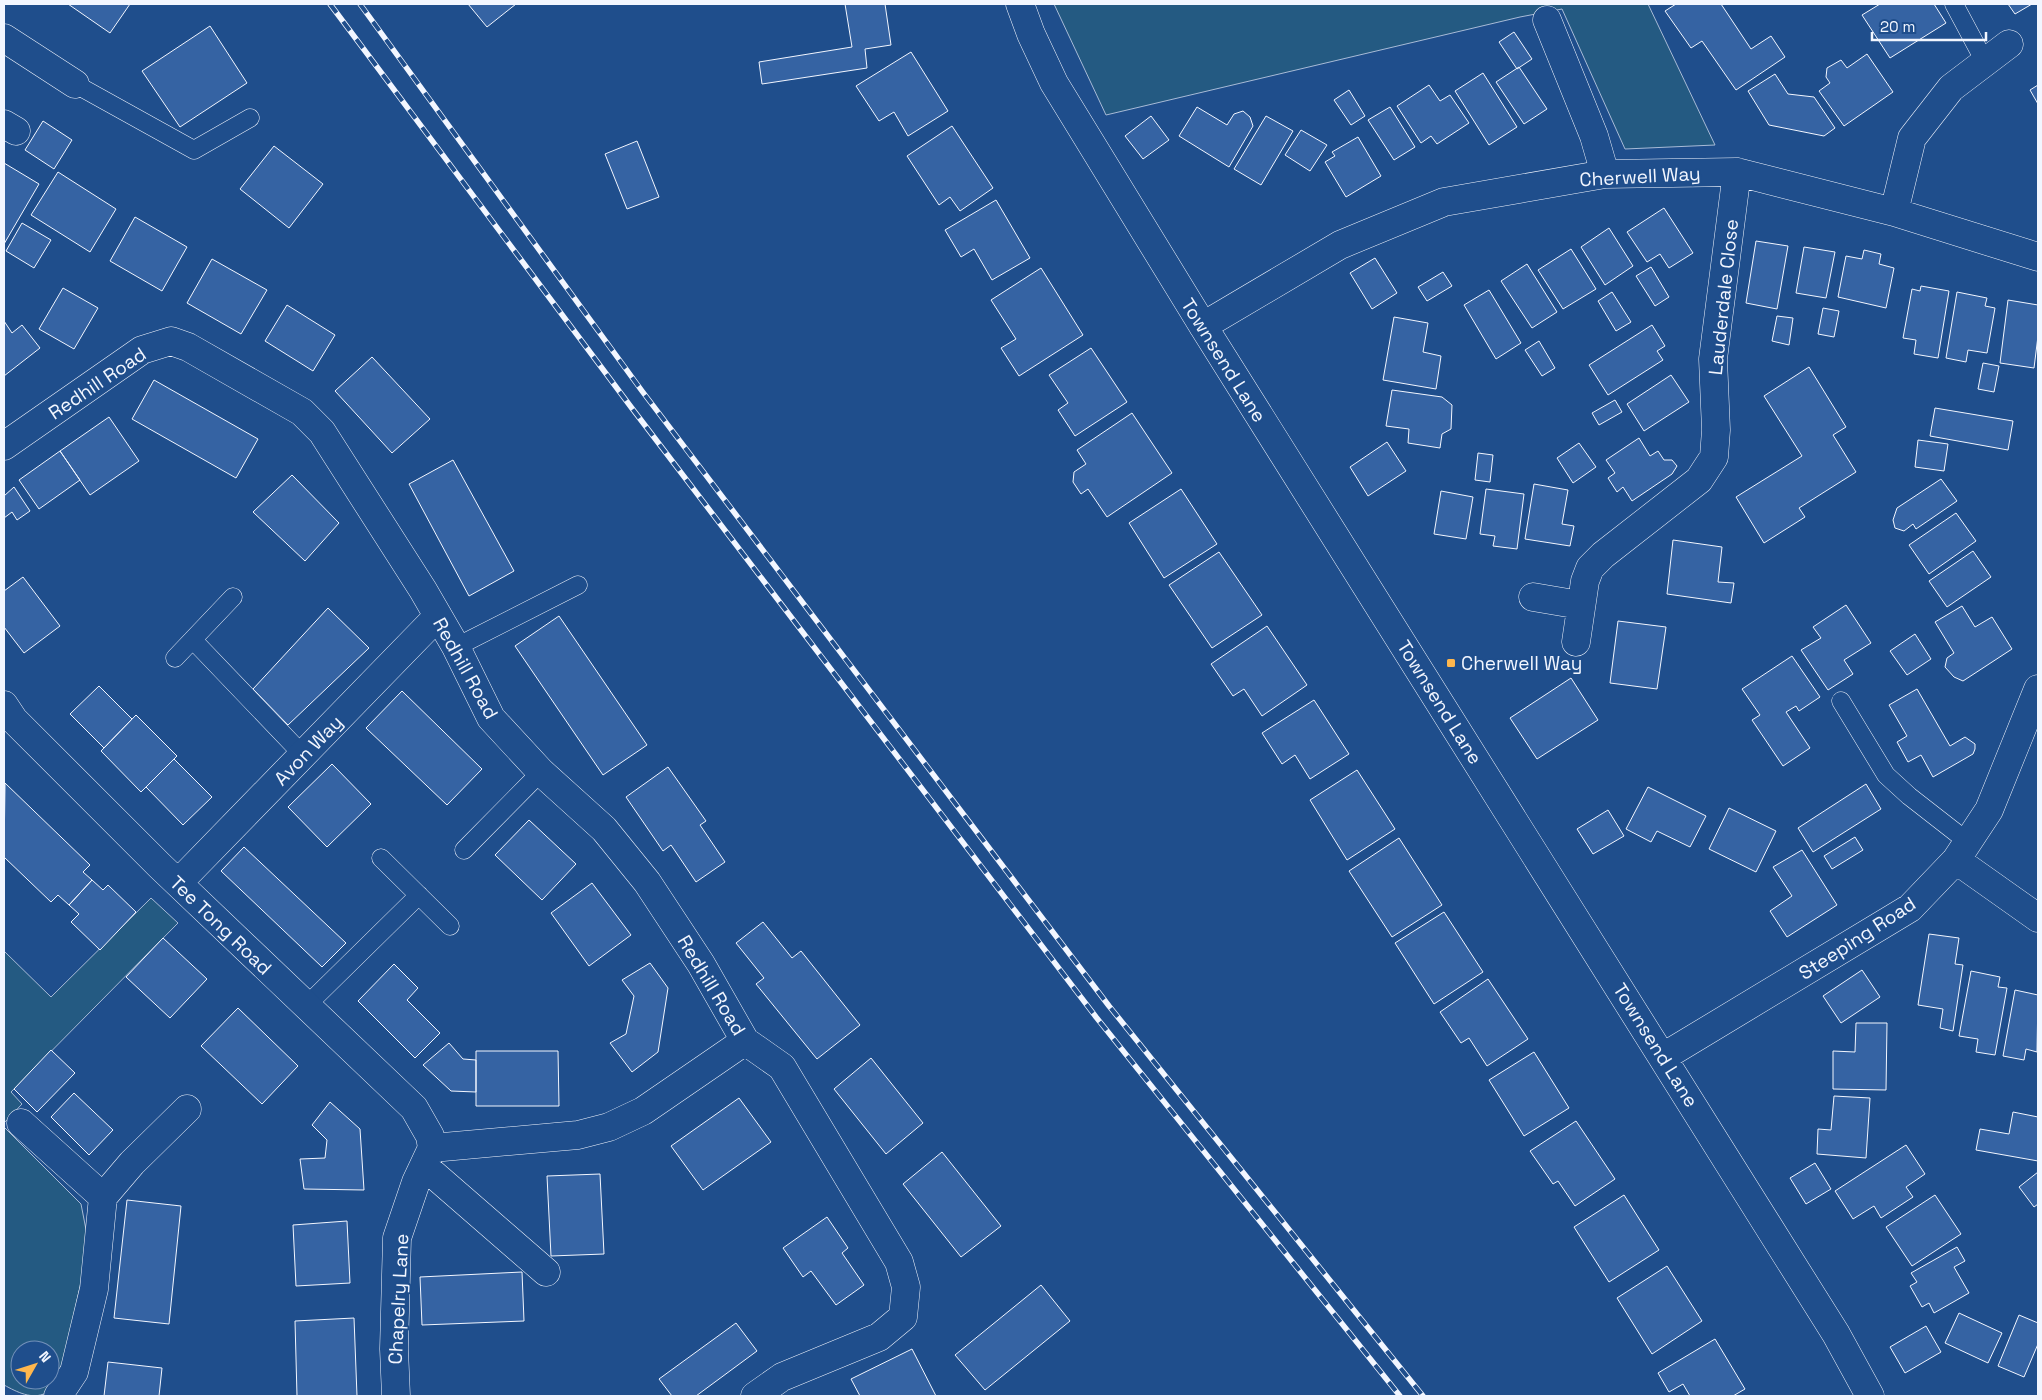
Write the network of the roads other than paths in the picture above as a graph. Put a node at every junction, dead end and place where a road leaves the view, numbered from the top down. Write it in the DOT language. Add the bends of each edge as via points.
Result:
graph roads {
  1 [pos="1020,4"];
  2 [pos="1954,4"];
  3 [pos="1547,20"];
  4 [pos="4,38"];
  5 [pos="2008,44"];
  6 [pos="1986,62"];
  7 [pos="75,84"];
  8 [pos="250,118"];
  9 [pos="1737,172"];
  10 [pos="1605,174"];
  11 [pos="1894,212"];
  12 [pos="2038,257"];
  13 [pos="1203,326"];
  14 [pos="4,446"];
  15 [pos="578,585"];
  16 [pos="233,597"];
  17 [pos="1533,597"];
  18 [pos="1580,605"];
  19 [pos="438,616"];
  20 [pos="193,640"];
  21 [pos="1576,642"];
  22 [pos="456,647"];
  23 [pos="175,658"];
  24 [pos="2038,689"];
  25 [pos="1841,701"];
  26 [pos="4,705"];
  27 [pos="303,755"];
  28 [pos="541,772"];
  29 [pos="464,850"];
  30 [pos="1962,851"];
  31 [pos="381,858"];
  32 [pos="178,884"];
  33 [pos="419,895"];
  34 [pos="2038,918"];
  35 [pos="450,926"];
  36 [pos="306,1006"];
  37 [pos="745,1041"];
  38 [pos="1663,1057"];
  39 [pos="187,1109"];
  40 [pos="21,1123"];
  41 [pos="428,1157"];
  42 [pos="103,1196"];
  43 [pos="546,1272"];
  44 [pos="58,1396"];
  45 [pos="396,1396"];
  46 [pos="755,1396"];
  47 [pos="1870,1396"];
  1 -- 13 [label="street, Townsend Lane" via="1054,83"];
  2 -- 6 [label="lane"];
  3 -- 10 [label="street" via="1594,136"];
  4 -- 7 [label="street"];
  5 -- 6 [label="street"];
  6 -- 11 [label="street" via="1951,88 1912,138"];
  7 -- 8 [label="lane" via="194,150"];
  9 -- 10 [label="street, Cherwell Way"];
  9 -- 11 [label="street, Cherwell Way"];
  9 -- 18 [label="street, Lauderdale Close" via="1713,359 1714,457 1699,480 1590,568"];
  10 -- 13 [label="street, Cherwell Way" via="1444,202 1340,245"];
  11 -- 12 [label="street, Cherwell Way"];
  13 -- 38 [label="street, Townsend Lane"];
  14 -- 19 [label="street, Redhill Road" via="142,350 171,341 302,412 322,432"];
  15 -- 22 [label="lane"];
  16 -- 20 [label="lane"];
  17 -- 18 [label="street"];
  18 -- 21 [label="street, Lauderdale Close"];
  19 -- 22 [label="street, Redhill Road"];
  19 -- 27 [label="street, Avon Way"];
  20 -- 23 [label="lane"];
  20 -- 27 [label="lane"];
  22 -- 28 [label="street, Redhill Road" via="491,718"];
  24 -- 30 [label="street, Steeping Road" via="1988,810"];
  25 -- 30 [label="lane" via="1886,775"];
  26 -- 32 [label="street, Tee Tong Road" via="14,720"];
  27 -- 32 [label="street, Avon Way"];
  28 -- 29 [label="lane"];
  28 -- 37 [label="street, Redhill Road" via="604,829 647,882 701,964"];
  30 -- 34 [label="street"];
  30 -- 38 [label="street, Steeping Road" via="1910,908"];
  31 -- 33 [label="lane"];
  32 -- 36 [label="street, Tee Tong Road"];
  33 -- 35 [label="lane"];
  33 -- 36 [label="lane"];
  36 -- 41 [label="street, Tee Tong Road" via="414,1108 430,1136"];
  37 -- 41 [label="street" via="643,1111 609,1127 578,1135"];
  37 -- 46 [label="street, Redhill Road" via="782,1067 899,1262 906,1287 903,1317 879,1337 782,1377"];
  38 -- 47 [label="street, Townsend Lane" via="1836,1334"];
  39 -- 42 [label="street"];
  40 -- 42 [label="street"];
  41 -- 43 [label="street"];
  41 -- 45 [label="street, Chapelry Lane" via="397,1238"];
  42 -- 44 [label="street" via="94,1289 74,1372"];
}
